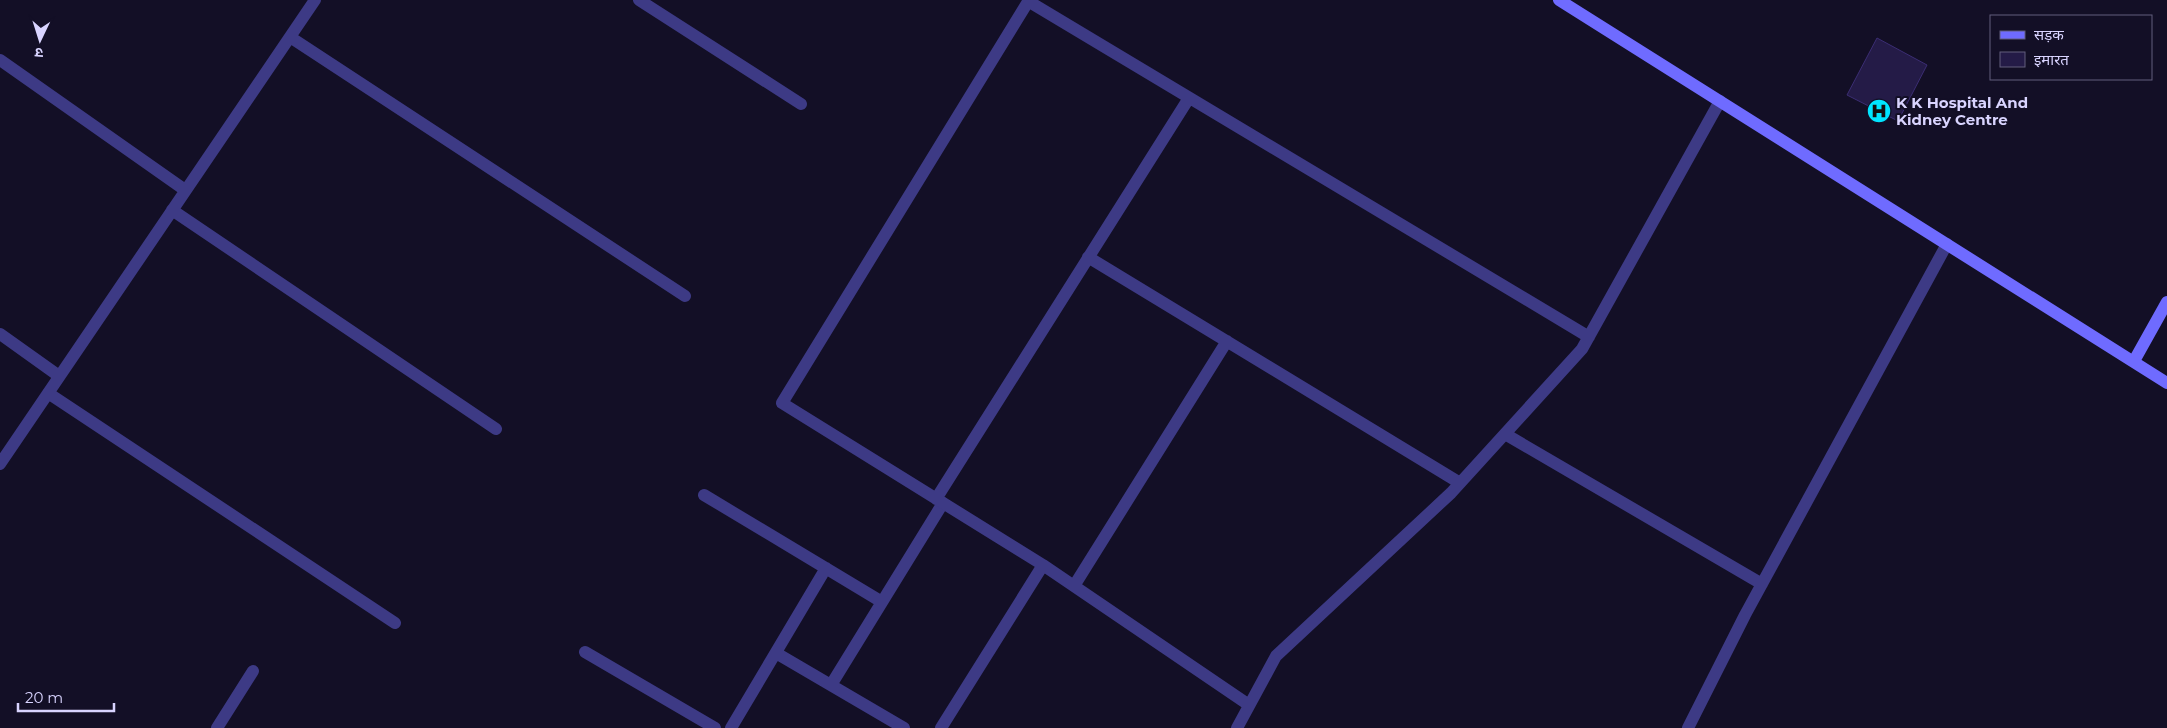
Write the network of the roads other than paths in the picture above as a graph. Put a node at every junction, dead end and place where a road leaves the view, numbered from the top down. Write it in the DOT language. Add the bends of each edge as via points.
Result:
graph roads {
  1 [pos="639,0"];
  2 [pos="1558,0"];
  3 [pos="312,1"];
  4 [pos="1029,1"];
  5 [pos="290,37"];
  6 [pos="0,60"];
  7 [pos="1189,98"];
  8 [pos="1720,101"];
  9 [pos="801,104"];
  10 [pos="185,190"];
  11 [pos="172,210"];
  12 [pos="1947,244"];
  13 [pos="1088,257"];
  14 [pos="685,296"];
  15 [pos="2167,302"];
  16 [pos="0,334"];
  17 [pos="1589,337"];
  18 [pos="1227,341"];
  19 [pos="2134,361"];
  20 [pos="59,376"];
  21 [pos="2167,382"];
  22 [pos="48,394"];
  23 [pos="496,428"];
  24 [pos="1505,434"];
  25 [pos="0,464"];
  26 [pos="1460,483"];
  27 [pos="704,496"];
  28 [pos="939,501"];
  29 [pos="1043,565"];
  30 [pos="826,568"];
  31 [pos="1762,584"];
  32 [pos="1074,586"];
  33 [pos="882,602"];
  34 [pos="395,623"];
  35 [pos="585,652"];
  36 [pos="776,653"];
  37 [pos="253,671"];
  38 [pos="830,685"];
  39 [pos="1249,705"];
  40 [pos="217,728"];
  41 [pos="715,728"];
  42 [pos="731,728"];
  43 [pos="904,728"];
  44 [pos="941,728"];
  45 [pos="1237,728"];
  46 [pos="1688,728"];
  1 -- 9 [label="street"];
  2 -- 8 [label="street"];
  3 -- 5 [label="street"];
  4 -- 7 [label="street"];
  4 -- 28 [label="street" via="782,403"];
  5 -- 10 [label="street"];
  5 -- 14 [label="street"];
  6 -- 10 [label="street"];
  7 -- 13 [label="street"];
  7 -- 17 [label="street"];
  8 -- 12 [label="street"];
  8 -- 17 [label="street"];
  10 -- 11 [label="street"];
  11 -- 20 [label="street"];
  11 -- 23 [label="street"];
  12 -- 19 [label="street"];
  12 -- 31 [label="street"];
  13 -- 18 [label="street"];
  13 -- 28 [label="street"];
  15 -- 19 [label="street"];
  16 -- 20 [label="street"];
  17 -- 24 [label="street" via="1582,349"];
  18 -- 26 [label="street"];
  18 -- 32 [label="street"];
  19 -- 21 [label="street"];
  20 -- 22 [label="street"];
  22 -- 25 [label="street"];
  22 -- 34 [label="street"];
  24 -- 26 [label="street"];
  24 -- 31 [label="street"];
  26 -- 39 [label="street" via="1276,656"];
  27 -- 30 [label="street"];
  28 -- 29 [label="street"];
  28 -- 33 [label="street"];
  29 -- 32 [label="street"];
  29 -- 44 [label="street"];
  30 -- 33 [label="street"];
  30 -- 36 [label="street"];
  31 -- 46 [label="street"];
  32 -- 39 [label="street"];
  33 -- 38 [label="street"];
  35 -- 41 [label="street"];
  36 -- 38 [label="street"];
  36 -- 42 [label="street"];
  37 -- 40 [label="street"];
  38 -- 43 [label="street"];
  39 -- 45 [label="street"];
}
